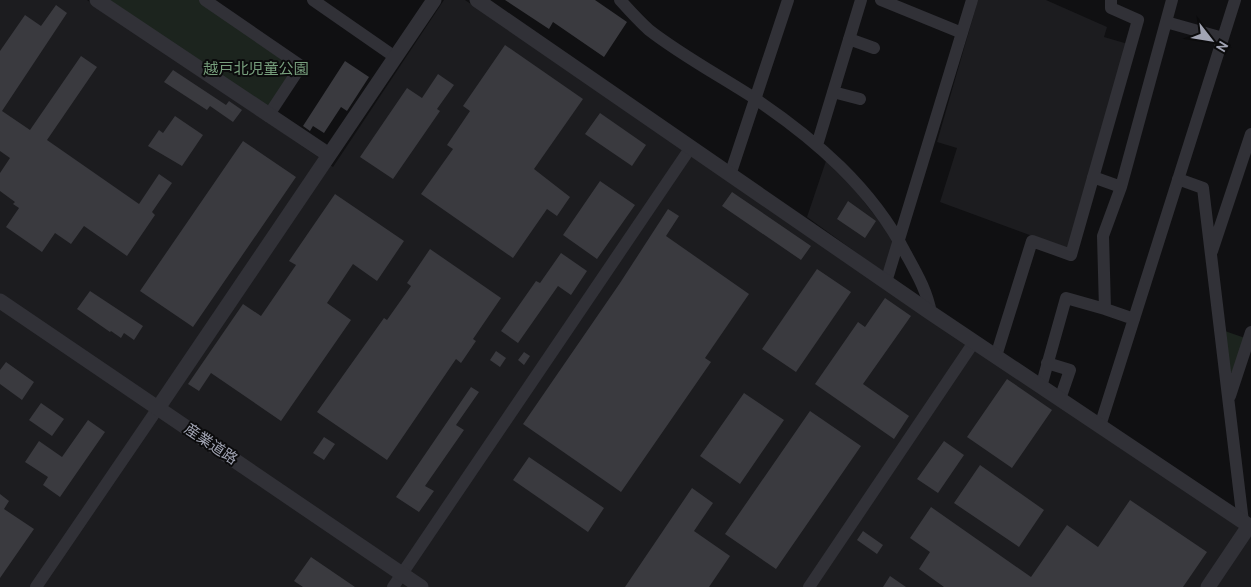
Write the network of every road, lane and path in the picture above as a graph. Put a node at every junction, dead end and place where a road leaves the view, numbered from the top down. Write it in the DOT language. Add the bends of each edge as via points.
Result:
graph roads {
  1 [pos="97,0"];
  2 [pos="205,0"];
  3 [pos="313,0"];
  4 [pos="478,0"];
  5 [pos="620,0"];
  6 [pos="788,0"];
  7 [pos="861,0"];
  8 [pos="881,0"];
  9 [pos="972,0"];
  10 [pos="1112,0"];
  11 [pos="1172,0"];
  12 [pos="1234,0"];
  13 [pos="431,1"];
  14 [pos="219,4"];
  15 [pos="1166,22"];
  16 [pos="962,33"];
  17 [pos="1223,38"];
  18 [pos="849,39"];
  19 [pos="874,48"];
  20 [pos="395,57"];
  21 [pos="833,92"];
  22 [pos="755,99"];
  23 [pos="860,99"];
  24 [pos="268,116"];
  25 [pos="1251,134"];
  26 [pos="817,145"];
  27 [pos="690,148"];
  28 [pos="329,155"];
  29 [pos="730,175"];
  30 [pos="1093,176"];
  31 [pos="1178,179"];
  32 [pos="1121,186"];
  33 [pos="899,240"];
  34 [pos="1211,255"];
  35 [pos="886,282"];
  36 [pos="0,301"];
  37 [pos="1105,309"];
  38 [pos="931,313"];
  39 [pos="1134,319"];
  40 [pos="1251,332"];
  41 [pos="974,342"];
  42 [pos="996,356"];
  43 [pos="1047,362"];
  44 [pos="1041,387"];
  45 [pos="1060,399"];
  46 [pos="1229,400"];
  47 [pos="158,408"];
  48 [pos="1100,426"];
  49 [pos="1248,525"];
  50 [pos="402,574"];
  51 [pos="36,587"];
  52 [pos="393,587"];
  53 [pos="421,587"];
  54 [pos="809,587"];
  55 [pos="1208,587"];
  1 -- 24 [label="street"];
  2 -- 14 [label="street"];
  3 -- 20 [label="street"];
  4 -- 27 [label="street"];
  5 -- 22 [label="street" via="649,30"];
  6 -- 22 [label="street"];
  7 -- 18 [label="street"];
  8 -- 16 [label="street"];
  9 -- 16 [label="street"];
  10 -- 30 [label="street" via="1111,8 1138,20"];
  11 -- 15 [label="street"];
  12 -- 17 [label="street"];
  13 -- 20 [label="street"];
  14 -- 24 [label="street" via="301,66"];
  15 -- 17 [label="street"];
  15 -- 32 [label="street"];
  16 -- 33 [label="street"];
  17 -- 31 [label="street"];
  18 -- 19 [label="street"];
  18 -- 21 [label="street"];
  20 -- 28 [label="street"];
  21 -- 23 [label="street"];
  21 -- 26 [label="street"];
  22 -- 26 [label="street"];
  22 -- 29 [label="street"];
  24 -- 28 [label="street"];
  25 -- 34 [label="street"];
  26 -- 33 [label="street" via="881,212"];
  27 -- 29 [label="street"];
  27 -- 50 [label="street"];
  28 -- 47 [label="street"];
  29 -- 35 [label="street"];
  30 -- 32 [label="street"];
  30 -- 42 [label="street" via="1071,255 1032,241"];
  31 -- 34 [label="street" via="1203,188"];
  31 -- 39 [label="street"];
  32 -- 37 [label="street" via="1103,236"];
  33 -- 35 [label="street"];
  33 -- 38 [label="street" via="928,295"];
  34 -- 46 [label="street"];
  35 -- 38 [label="street"];
  36 -- 47 [label="street, 産業道路"];
  37 -- 39 [label="street"];
  37 -- 43 [label="street" via="1066,298"];
  38 -- 41 [label="street"];
  39 -- 48 [label="street"];
  40 -- 46 [label="street"];
  41 -- 42 [label="street"];
  41 -- 54 [label="street"];
  42 -- 44 [label="street"];
  43 -- 44 [label="street"];
  43 -- 45 [label="street" via="1070,370"];
  44 -- 45 [label="street"];
  45 -- 48 [label="street"];
  46 -- 49 [label="street"];
  47 -- 50 [label="street, 産業道路"];
  47 -- 51 [label="street"];
  48 -- 49 [label="street"];
  49 -- 55 [label="street"];
  50 -- 52 [label="street"];
  50 -- 53 [label="street, 産業道路"];
}
